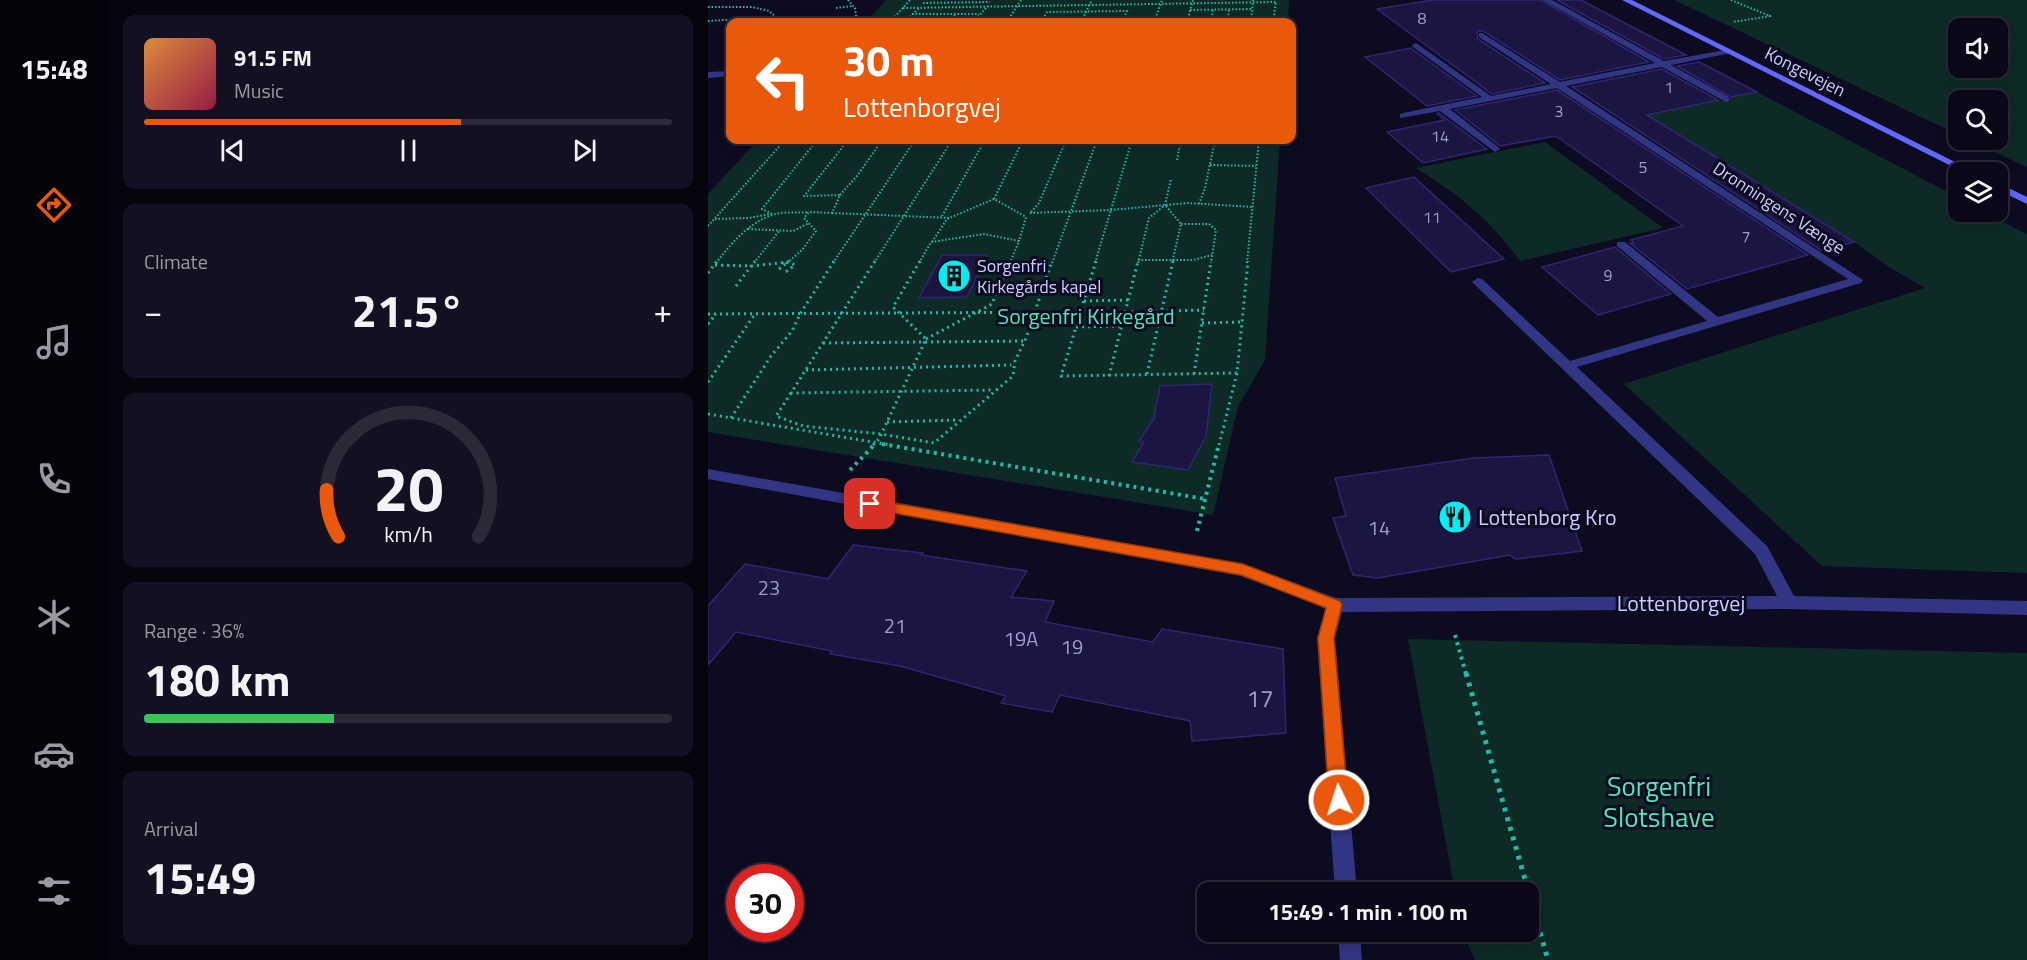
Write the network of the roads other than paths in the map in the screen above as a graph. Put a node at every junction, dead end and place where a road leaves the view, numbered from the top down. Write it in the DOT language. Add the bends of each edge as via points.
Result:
graph roads {
  1 [pos="1547,0"];
  2 [pos="1626,0"];
  3 [pos="1482,35"];
  4 [pos="1416,45"];
  5 [pos="1728,51"];
  6 [pos="1663,64"];
  7 [pos="726,74"];
  8 [pos="708,75"];
  9 [pos="1557,85"];
  10 [pos="1490,99"];
  11 [pos="1726,99"];
  12 [pos="1442,108"];
  13 [pos="1403,116"];
  14 [pos="1495,149"];
  15 [pos="1950,162"];
  16 [pos="2008,191"];
  17 [pos="2027,201"];
  18 [pos="1621,244"];
  19 [pos="1478,282"];
  20 [pos="1716,322"];
  21 [pos="1568,366"];
  22 [pos="708,474"];
  23 [pos="1789,602"];
  24 [pos="1335,605"];
  25 [pos="2027,608"];
  26 [pos="1345,882"];
  27 [pos="1350,942"];
  28 [pos="1351,960"];
  1 -- 6 [label="street"];
  2 -- 5 [label="street, Kongevejen"];
  3 -- 9 [label="street, Dronningens Vænge"];
  4 -- 10 [label="street"];
  5 -- 6 [label="street"];
  5 -- 15 [label="street, Kongevejen"];
  6 -- 9 [label="street"];
  6 -- 11 [label="street"];
  7 -- 8 [label="street"];
  9 -- 10 [label="street"];
  9 -- 20 [label="street, Dronningens Vænge" via="1857,280"];
  10 -- 12 [label="street"];
  12 -- 13 [label="street"];
  12 -- 14 [label="street"];
  16 -- 17 [label="street"];
  18 -- 20 [label="street"];
  19 -- 21 [label="street"];
  20 -- 21 [label="street, Dronningens Vænge"];
  21 -- 23 [label="street" via="1761,550"];
  22 -- 24 [label="street, Lottenborgvej" via="1243,570"];
  23 -- 24 [label="street, Lottenborgvej"];
  23 -- 25 [label="street, Lottenborgvej"];
  24 -- 26 [label="street" via="1326,638"];
  27 -- 28 [label="street"];
}
